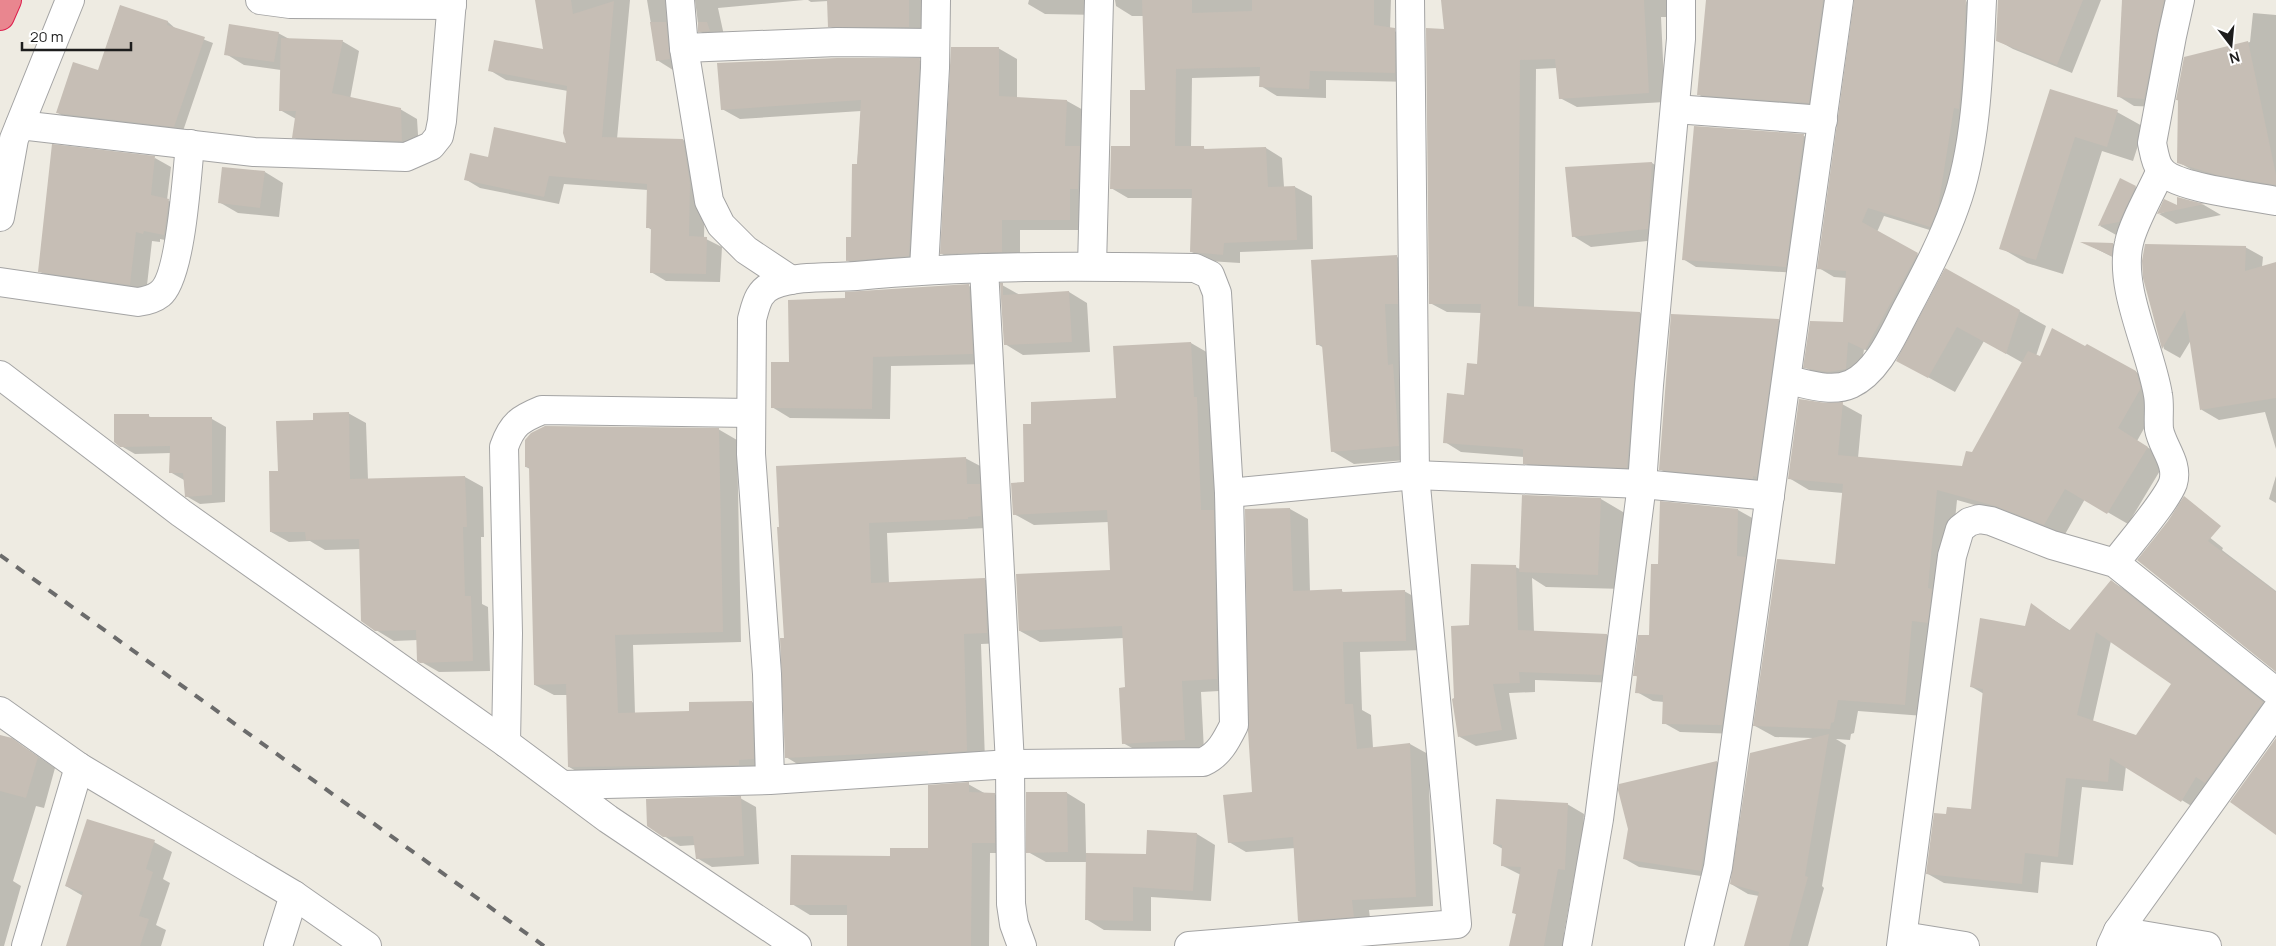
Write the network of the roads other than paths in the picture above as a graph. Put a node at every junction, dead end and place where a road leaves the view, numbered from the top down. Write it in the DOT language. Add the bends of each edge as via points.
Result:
graph roads {
  1 [pos="7,0"];
  2 [pos="70,0"];
  3 [pos="260,0"];
  4 [pos="680,0"];
  5 [pos="936,0"];
  6 [pos="1099,0"];
  7 [pos="1410,0"];
  8 [pos="1681,0"];
  9 [pos="1840,0"];
  10 [pos="1982,0"];
  11 [pos="2180,0"];
  12 [pos="452,3"];
  13 [pos="0,16"];
  14 [pos="934,43"];
  15 [pos="684,48"];
  16 [pos="1675,109"];
  17 [pos="1823,120"];
  18 [pos="20,125"];
  19 [pos="190,144"];
  20 [pos="2161,170"];
  21 [pos="2276,200"];
  22 [pos="0,217"];
  23 [pos="1092,266"];
  24 [pos="984,268"];
  25 [pos="924,270"];
  26 [pos="791,280"];
  27 [pos="0,282"];
  28 [pos="0,375"];
  29 [pos="1788,380"];
  30 [pos="751,413"];
  31 [pos="1414,475"];
  32 [pos="1642,484"];
  33 [pos="1229,493"];
  34 [pos="1770,496"];
  35 [pos="2115,563"];
  36 [pos="2276,692"];
  37 [pos="0,711"];
  38 [pos="2276,711"];
  39 [pos="506,743"];
  40 [pos="1010,764"];
  41 [pos="79,767"];
  42 [pos="770,780"];
  43 [pos="563,785"];
  44 [pos="294,896"];
  45 [pos="2114,938"];
  46 [pos="1902,941"];
  47 [pos="26,946"];
  48 [pos="278,946"];
  49 [pos="367,946"];
  50 [pos="797,946"];
  51 [pos="1022,946"];
  52 [pos="1189,946"];
  53 [pos="1577,946"];
  54 [pos="1699,946"];
  55 [pos="1965,946"];
  56 [pos="2207,946"];
  1 -- 13 [label="highway"];
  2 -- 18 [label="street"];
  3 -- 12 [label="street" via="290,4"];
  4 -- 15 [label="street"];
  5 -- 14 [label="street"];
  6 -- 23 [label="street"];
  7 -- 31 [label="street"];
  8 -- 16 [label="street"];
  9 -- 17 [label="street"];
  10 -- 29 [label="street" via="1979,62 1968,154 1956,206 1924,275 1879,358 1860,378 1833,389"];
  11 -- 20 [label="street" via="2152,143"];
  12 -- 19 [label="street" via="442,121 439,136 425,150 406,157 254,152"];
  14 -- 15 [label="street" via="837,42"];
  14 -- 25 [label="street"];
  15 -- 26 [label="street" via="709,201 721,225 746,250"];
  16 -- 17 [label="street"];
  16 -- 32 [label="street"];
  17 -- 29 [label="street"];
  18 -- 19 [label="street"];
  18 -- 22 [label="street" via="14,139"];
  19 -- 27 [label="street" via="176,263 160,294 138,302"];
  20 -- 21 [label="street" via="2173,180"];
  20 -- 35 [label="street" via="2129,242 2126,260 2130,291 2159,396 2159,430 2171,458 2174,477 2162,500"];
  23 -- 24 [label="street"];
  23 -- 33 [label="street" via="1195,268 1210,275 1217,293"];
  24 -- 25 [label="street"];
  24 -- 40 [label="street"];
  25 -- 26 [label="street"];
  26 -- 30 [label="street" via="763,290 757,301 752,319"];
  28 -- 39 [label="street" via="181,513"];
  29 -- 34 [label="street"];
  30 -- 39 [label="street" via="542,410 522,418 509,432 504,447 508,633"];
  30 -- 42 [label="street"];
  31 -- 32 [label="street"];
  31 -- 33 [label="street"];
  31 -- 52 [label="street" via="1457,924"];
  32 -- 34 [label="street"];
  32 -- 53 [label="street" via="1599,819"];
  33 -- 40 [label="street" via="1234,725 1226,742 1213,758 1203,762"];
  34 -- 54 [label="street" via="1718,867"];
  35 -- 36 [label="street"];
  35 -- 46 [label="street" via="2052,545 1992,520 1970,522 1960,530 1952,556 1943,617"];
  37 -- 41 [label="street"];
  38 -- 45 [label="street"];
  39 -- 43 [label="street"];
  40 -- 42 [label="street"];
  40 -- 51 [label="street" via="1011,904"];
  41 -- 44 [label="street"];
  41 -- 47 [label="street"];
  42 -- 43 [label="street"];
  43 -- 50 [label="street" via="608,819"];
  44 -- 48 [label="street"];
  44 -- 49 [label="street"];
  45 -- 56 [label="street"];
  46 -- 55 [label="street"];
}
